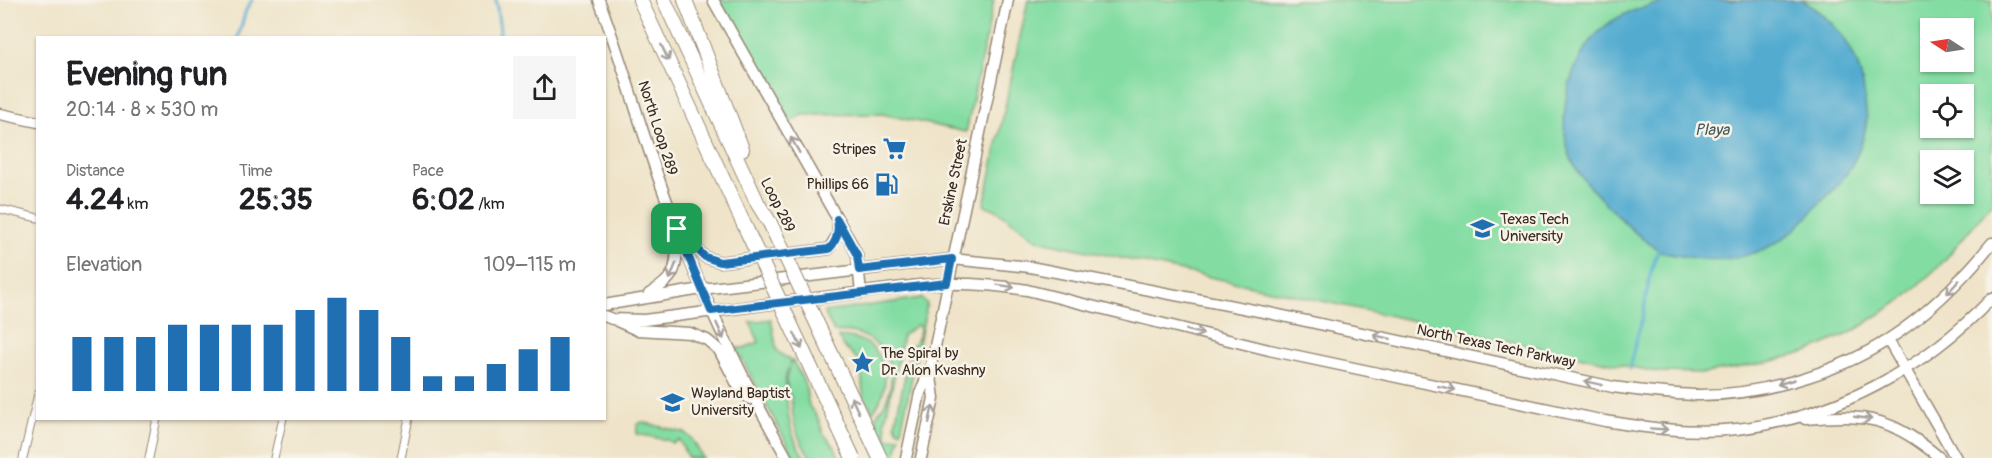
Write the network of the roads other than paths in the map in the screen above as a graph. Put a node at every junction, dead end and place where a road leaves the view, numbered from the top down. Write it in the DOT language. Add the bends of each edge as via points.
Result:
graph roads {
  1 [pos="599,0"];
  2 [pos="640,0"];
  3 [pos="664,0"];
  4 [pos="685,0"];
  5 [pos="713,0"];
  6 [pos="1008,0"];
  7 [pos="0,114"];
  8 [pos="36,122"];
  9 [pos="0,209"];
  10 [pos="36,218"];
  11 [pos="837,219"];
  12 [pos="770,223"];
  13 [pos="677,229"];
  14 [pos="1992,243"];
  15 [pos="952,259"];
  16 [pos="859,270"];
  17 [pos="947,283"];
  18 [pos="702,289"];
  19 [pos="861,293"];
  20 [pos="642,298"];
  21 [pos="1992,298"];
  22 [pos="606,305"];
  23 [pos="711,311"];
  24 [pos="608,317"];
  25 [pos="1888,340"];
  26 [pos="930,370"];
  27 [pos="1905,370"];
  28 [pos="36,403"];
  29 [pos="757,405"];
  30 [pos="157,420"];
  31 [pos="283,420"];
  32 [pos="409,420"];
  33 [pos="1784,421"];
  34 [pos="23,458"];
  35 [pos="149,458"];
  36 [pos="274,458"];
  37 [pos="401,458"];
  38 [pos="787,458"];
  39 [pos="853,458"];
  40 [pos="880,458"];
  41 [pos="906,458"];
  42 [pos="921,458"];
  43 [pos="1940,458"];
  44 [pos="1956,458"];
  1 -- 13 [label="main road, North Loop 289"];
  2 -- 39 [label="highway, one-way, bridge"];
  3 -- 12 [label="highway, Loop 289"];
  4 -- 12 [label="highway" via="767,205"];
  11 -- 5 [label="main road, one-way"];
  6 -- 15 [label="main road, Erskine Street"];
  7 -- 8 [label="main road"];
  9 -- 10 [label="street"];
  11 -- 13 [label="main road" via="838,234 829,249 720,262 705,257"];
  11 -- 16 [label="main road" via="857,255"];
  40 -- 12 [label="highway, Loop 289, one-way, bridge"];
  13 -- 18 [label="main road, North Loop 289"];
  13 -- 20 [label="main road, one-way" via="677,261 670,279"];
  14 -- 25 [label="main road, North Texas Tech Parkway, one-way" via="1948,293"];
  15 -- 16 [label="main road, North Texas Tech Parkway"];
  15 -- 17 [label="main road, Erskine Street"];
  25 -- 15 [label="main road, North Texas Tech Parkway, one-way" via="1825,371 1779,385 1697,395 1659,393 1613,387 1042,269"];
  16 -- 18 [label="main road, North Texas Tech Parkway"];
  16 -- 19 [label="main road"];
  17 -- 19 [label="main road"];
  17 -- 26 [label="main road, Erskine Street"];
  17 -- 33 [label="main road, one-way" via="1027,290 1269,350 1650,429 1736,429"];
  18 -- 20 [label="main road, North Texas Tech Parkway"];
  18 -- 23 [label="main road, North Loop 289"];
  19 -- 23 [label="main road"];
  20 -- 22 [label="main road, North Texas Tech Parkway"];
  21 -- 27 [label="main road" via="1941,345"];
  23 -- 24 [label="main road" via="644,320"];
  23 -- 29 [label="main road, North Loop 289, one-way"];
  24 -- 29 [label="main road" via="637,330 690,333 707,340 719,350 739,388"];
  25 -- 27 [label="main road"];
  26 -- 41 [label="main road, Erskine Street" via="920,393"];
  42 -- 26 [label="main road, Erskine Street, one-way" via="934,398"];
  27 -- 33 [label="main road" via="1838,404"];
  27 -- 44 [label="main road"];
  28 -- 34 [label="street"];
  29 -- 38 [label="main road, North Loop 289"];
  30 -- 35 [label="street"];
  31 -- 36 [label="street"];
  32 -- 37 [label="street"];
  33 -- 43 [label="main road, one-way" via="1836,416 1888,423"];
}
